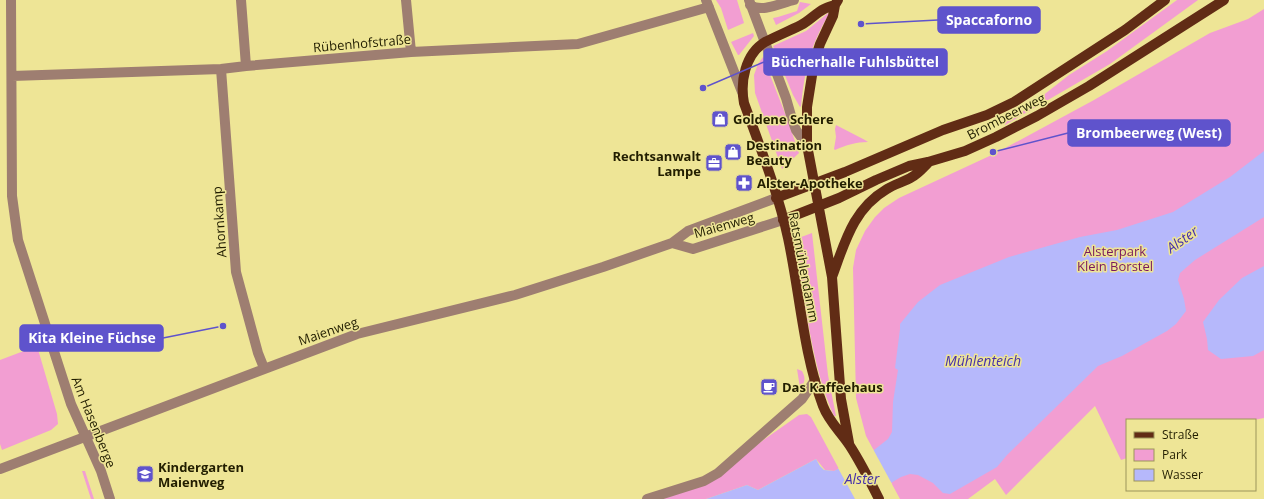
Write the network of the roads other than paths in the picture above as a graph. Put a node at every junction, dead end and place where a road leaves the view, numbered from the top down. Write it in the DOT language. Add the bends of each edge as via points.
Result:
graph roads {
  1 [pos="11,0"];
  2 [pos="241,0"];
  3 [pos="406,0"];
  4 [pos="794,0"];
  5 [pos="1224,0"];
  6 [pos="1163,1"];
  7 [pos="750,2"];
  8 [pos="837,2"];
  9 [pos="707,4"];
  10 [pos="764,43"];
  11 [pos="411,52"];
  12 [pos="246,66"];
  13 [pos="221,69"];
  14 [pos="12,76"];
  15 [pos="742,92"];
  16 [pos="807,145"];
  17 [pos="928,162"];
  18 [pos="815,184"];
  19 [pos="776,198"];
  20 [pos="819,206"];
  21 [pos="783,220"];
  22 [pos="672,243"];
  23 [pos="832,278"];
  24 [pos="264,368"];
  25 [pos="815,380"];
  26 [pos="85,437"];
  27 [pos="850,445"];
  28 [pos="0,469"];
  29 [pos="110,499"];
  30 [pos="648,499"];
  31 [pos="879,499"];
  1 -- 14 [label="street, Am Hasenberge"];
  2 -- 12 [label="street"];
  3 -- 11 [label="street"];
  4 -- 7 [label="street" via="762,8 754,7"];
  5 -- 17 [label="main road, Brombeerweg" via="1037,116 977,146"];
  6 -- 18 [label="main road, Brombeerweg" via="1125,30 1014,102"];
  7 -- 10 [label="street, Ratsmühlendamm"];
  8 -- 10 [label="main road" via="803,24"];
  8 -- 16 [label="main road" via="820,44 811,82"];
  9 -- 11 [label="street, Rübenhofstraße" via="578,44"];
  9 -- 15 [label="street, Ratsmühlendamm"];
  10 -- 15 [label="main road" via="750,60"];
  10 -- 16 [label="street, Ratsmühlendamm" via="794,124"];
  11 -- 12 [label="street, Rübenhofstraße"];
  12 -- 13 [label="street, Rübenhofstraße"];
  13 -- 14 [label="street, Rübenhofstraße"];
  13 -- 24 [label="street, Ahornkamp" via="236,272"];
  14 -- 26 [label="street, Am Hasenberge" via="12,196 18,240 71,404"];
  15 -- 19 [label="main road, Ratsmühlendamm"];
  16 -- 18 [label="main road, Ratsmühlendamm"];
  17 -- 20 [label="main road, Brombeerweg" via="909,166"];
  17 -- 23 [label="main road" via="913,177 888,188 874,198 862,211 847,236"];
  18 -- 19 [label="main road, Brombeerweg"];
  18 -- 20 [label="main road, Ratsmühlendamm"];
  19 -- 21 [label="main road, Ratsmühlendamm"];
  19 -- 22 [label="street, Maienweg" via="688,231"];
  20 -- 21 [label="main road, Brombeerweg"];
  20 -- 23 [label="main road, Ratsmühlendamm"];
  21 -- 22 [label="street, Maienweg" via="693,249"];
  21 -- 25 [label="main road, Ratsmühlendamm"];
  22 -- 24 [label="street, Maienweg" via="515,295 357,334"];
  23 -- 27 [label="main road, Ratsmühlendamm" via="840,392"];
  24 -- 26 [label="street, Maienweg"];
  25 -- 27 [label="main road, Ratsmühlendamm" via="828,418"];
  25 -- 30 [label="street" via="802,399 718,473 704,482"];
  26 -- 28 [label="street, Maienweg"];
  26 -- 29 [label="street, Am Hasenberge" via="101,471"];
  27 -- 31 [label="main road, Ratsmühlendamm"];
}
